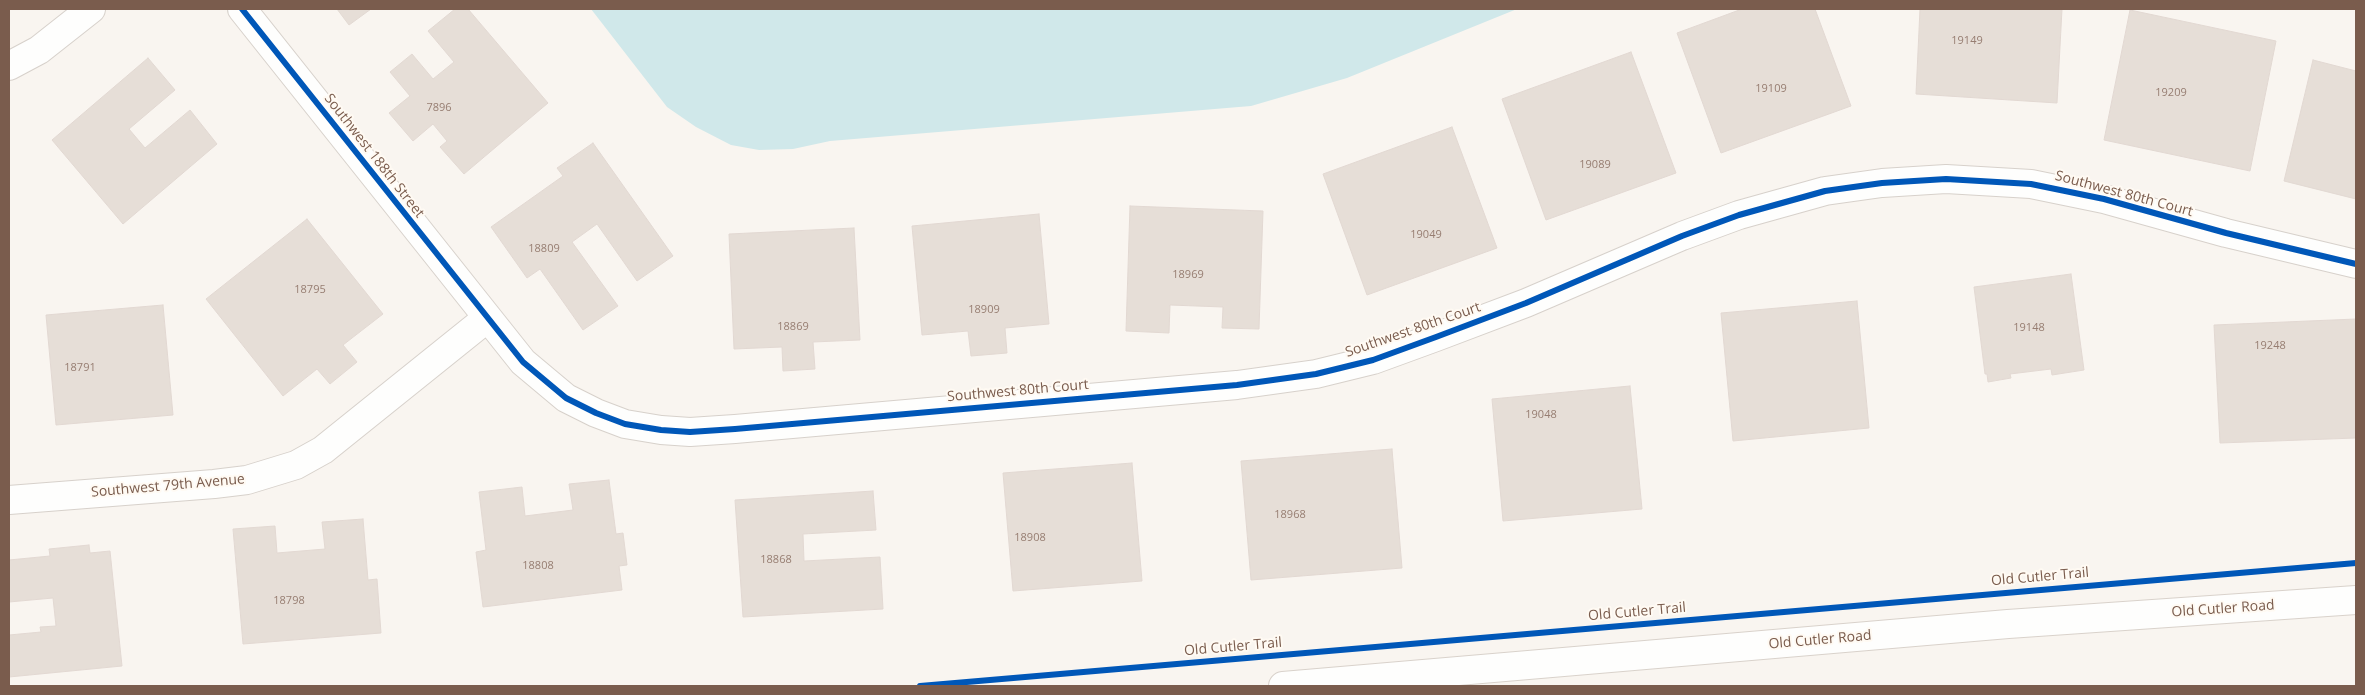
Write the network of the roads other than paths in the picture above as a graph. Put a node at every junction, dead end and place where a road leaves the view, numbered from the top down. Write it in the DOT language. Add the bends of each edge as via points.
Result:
graph roads {
  1 [pos="91,9"];
  2 [pos="242,9"];
  3 [pos="9,66"];
  4 [pos="2356,264"];
  5 [pos="486,319"];
  6 [pos="9,500"];
  7 [pos="2356,600"];
  8 [pos="1283,686"];
  1 -- 3 [label="street" via="39,50"];
  2 -- 5 [label="street, Southwest 188th Street"];
  4 -- 5 [label="street, Southwest 80th Court" via="2104,199 2031,184 1946,179 1882,183 1825,191 1739,215 1436,337 1373,360 1316,374 1237,385 690,432 625,424 574,402 543,381"];
  5 -- 6 [label="street, Southwest 79th Avenue" via="323,450 296,465 247,480"];
  7 -- 8 [label="street, Old Cutler Road" via="2008,624"];
}
